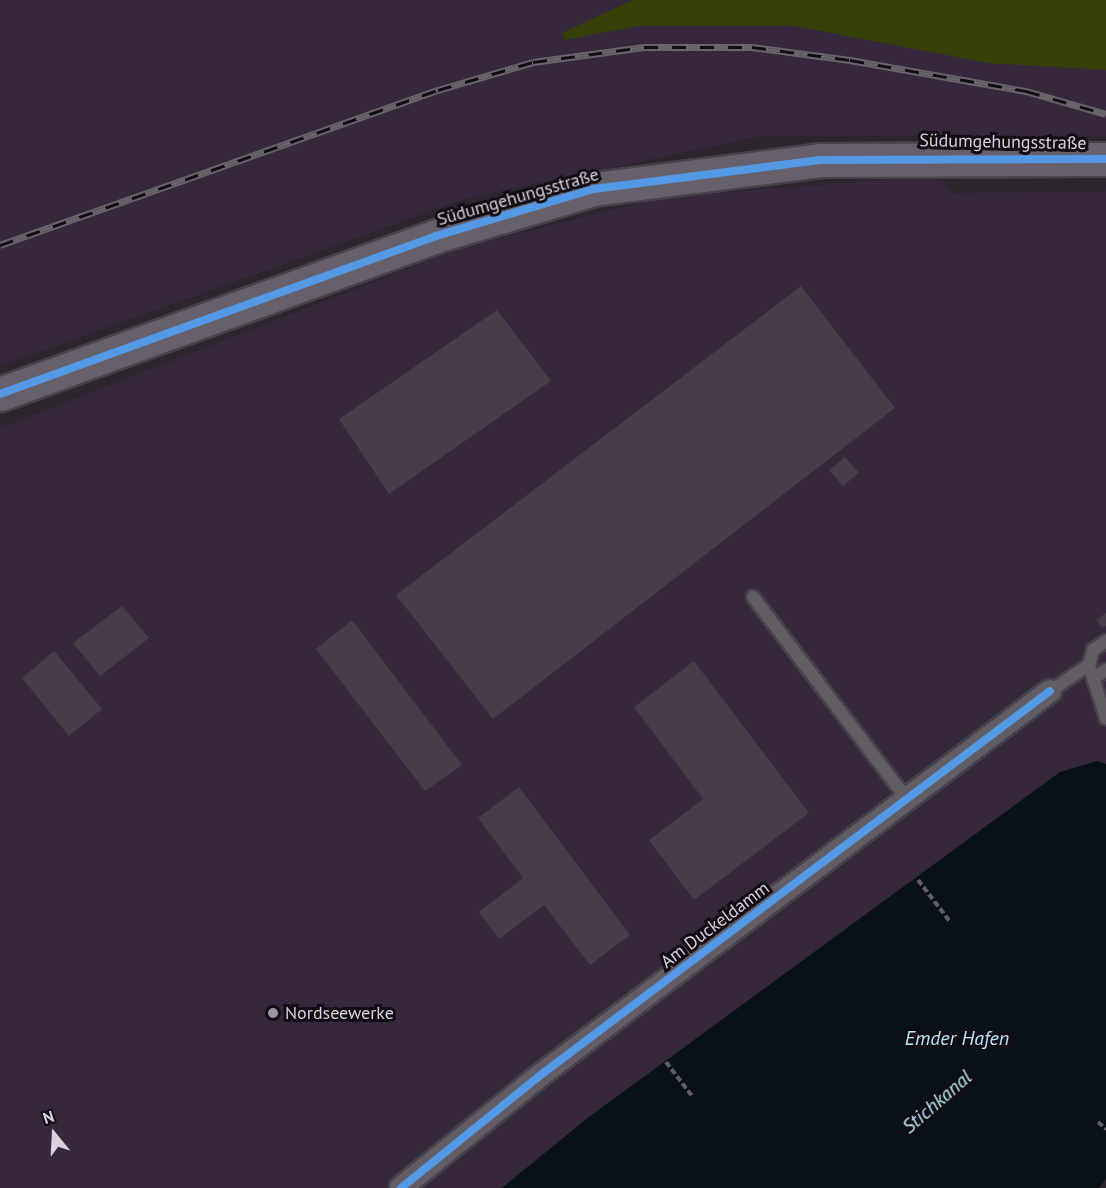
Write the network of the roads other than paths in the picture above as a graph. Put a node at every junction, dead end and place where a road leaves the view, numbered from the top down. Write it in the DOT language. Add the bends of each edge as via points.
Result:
graph roads {
  1 [pos="1106,159"];
  2 [pos="0,394"];
  3 [pos="753,597"];
  4 [pos="1106,641"];
  5 [pos="1089,665"];
  6 [pos="1106,670"];
  7 [pos="1093,679"];
  8 [pos="1050,691"];
  9 [pos="1106,718"];
  10 [pos="907,799"];
  11 [pos="401,1188"];
  1 -- 2 [label="main road, Südumgehungsstraße" via="820,160 594,189 436,236"];
  3 -- 10 [label="lane"];
  4 -- 5 [label="lane" via="1093,650"];
  5 -- 7 [label="lane"];
  5 -- 8 [label="lane"];
  6 -- 7 [label="lane"];
  7 -- 9 [label="lane"];
  8 -- 10 [label="street, Am Duckeldamm"];
  10 -- 11 [label="street, Am Duckeldamm" via="495,1110"];
}
